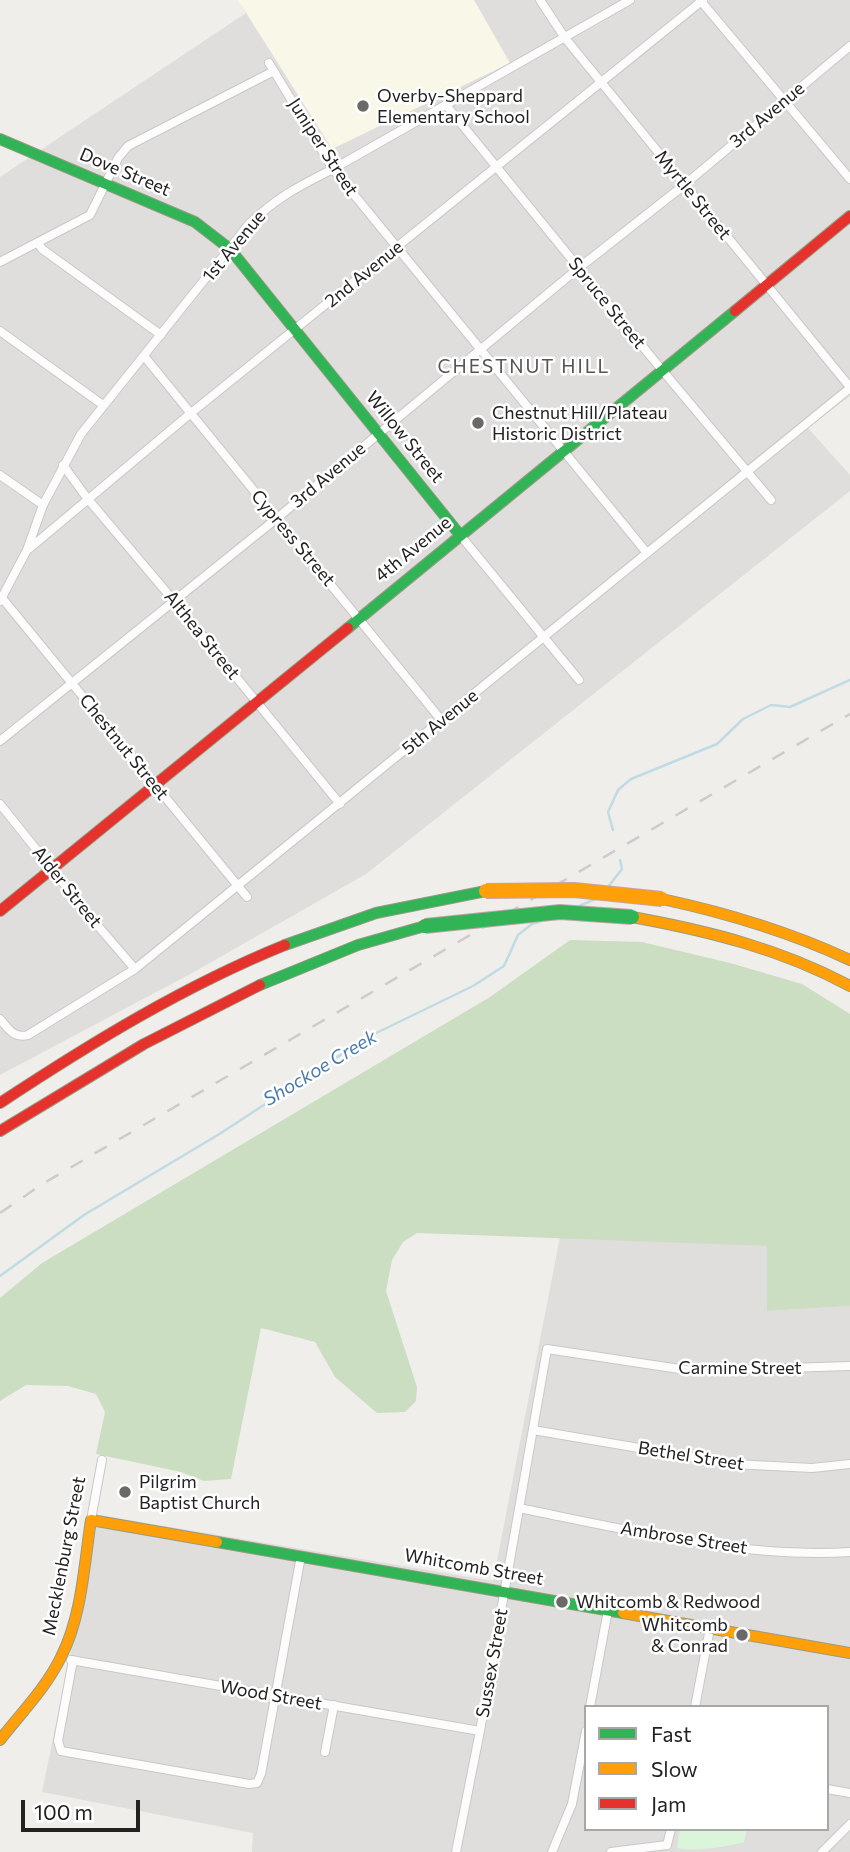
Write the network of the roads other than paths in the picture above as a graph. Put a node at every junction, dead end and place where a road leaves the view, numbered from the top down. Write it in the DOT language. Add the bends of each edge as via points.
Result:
graph roads {
  1 [pos="540,0"];
  2 [pos="630,0"];
  3 [pos="701,0"];
  4 [pos="565,38"];
  5 [pos="850,46"];
  6 [pos="269,63"];
  7 [pos="274,71"];
  8 [pos="601,82"];
  9 [pos="784,100"];
  10 [pos="446,105"];
  11 [pos="0,139"];
  12 [pos="496,167"];
  13 [pos="333,169"];
  14 [pos="850,178"];
  15 [pos="106,185"];
  16 [pos="683,186"];
  17 [pos="850,216"];
  18 [pos="38,243"];
  19 [pos="230,249"];
  20 [pos="396,249"];
  21 [pos="0,262"];
  22 [pos="578,268"];
  23 [pos="767,285"];
  24 [pos="296,329"];
  25 [pos="0,331"];
  26 [pos="161,335"];
  27 [pos="480,348"];
  28 [pos="144,356"];
  29 [pos="663,372"];
  30 [pos="850,387"];
  31 [pos="103,405"];
  32 [pos="191,413"];
  33 [pos="377,433"];
  34 [pos="564,452"];
  35 [pos="63,465"];
  36 [pos="748,471"];
  37 [pos="0,475"];
  38 [pos="87,498"];
  39 [pos="771,500"];
  40 [pos="43,505"];
  41 [pos="276,519"];
  42 [pos="460,535"];
  43 [pos="27,550"];
  44 [pos="647,553"];
  45 [pos="1,599"];
  46 [pos="174,601"];
  47 [pos="359,619"];
  48 [pos="545,637"];
  49 [pos="579,680"];
  50 [pos="71,683"];
  51 [pos="257,702"];
  52 [pos="442,721"];
  53 [pos="0,741"];
  54 [pos="155,785"];
  55 [pos="0,804"];
  56 [pos="340,804"];
  57 [pos="52,868"];
  58 [pos="237,886"];
  59 [pos="247,897"];
  60 [pos="0,911"];
  61 [pos="850,960"];
  62 [pos="135,969"];
  63 [pos="850,986"];
  64 [pos="0,1019"];
  65 [pos="0,1103"];
  66 [pos="0,1131"];
  67 [pos="547,1349"];
  68 [pos="850,1366"];
  69 [pos="533,1430"];
  70 [pos="102,1460"];
  71 [pos="850,1464"];
  72 [pos="519,1508"];
  73 [pos="91,1520"];
  74 [pos="850,1552"];
  75 [pos="302,1556"];
  76 [pos="504,1592"];
  77 [pos="608,1610"];
  78 [pos="710,1628"];
  79 [pos="850,1653"];
  80 [pos="67,1659"];
  81 [pos="276,1696"];
  82 [pos="334,1705"];
  83 [pos="590,1705"];
  84 [pos="695,1705"];
  85 [pos="481,1731"];
  86 [pos="0,1740"];
  87 [pos="584,1741"];
  88 [pos="325,1752"];
  89 [pos="829,1789"];
  90 [pos="850,1793"];
  91 [pos="850,1824"];
  92 [pos="669,1848"];
  93 [pos="457,1852"];
  94 [pos="552,1852"];
  95 [pos="611,1852"];
  96 [pos="822,1852"];
  1 -- 4 [label="street, Myrtle Street"];
  2 -- 4 [label="street, 1st Avenue"];
  3 -- 8 [label="street, 2nd Avenue"];
  3 -- 9 [label="street"];
  4 -- 8 [label="street, Myrtle Street"];
  4 -- 10 [label="street, 1st Avenue"];
  5 -- 9 [label="street, 3rd Avenue"];
  6 -- 7 [label="street, Juniper Street"];
  7 -- 13 [label="street, Juniper Street"];
  7 -- 15 [label="street" via="128,146"];
  8 -- 12 [label="street, 2nd Avenue"];
  8 -- 16 [label="street, Myrtle Street"];
  9 -- 14 [label="street"];
  9 -- 16 [label="street, 3rd Avenue"];
  10 -- 12 [label="street, Spruce Street"];
  10 -- 13 [label="street, 1st Avenue"];
  11 -- 15 [label="main road, Dove Street"];
  12 -- 20 [label="street, 2nd Avenue"];
  12 -- 22 [label="street, Spruce Street"];
  13 -- 19 [label="street, 1st Avenue" via="272,202"];
  13 -- 20 [label="street, Juniper Street"];
  15 -- 18 [label="street" via="90,215"];
  15 -- 19 [label="main road, Dove Street" via="195,222"];
  16 -- 22 [label="street, 3rd Avenue"];
  16 -- 23 [label="street, Myrtle Street"];
  17 -- 23 [label="main road, 4th Avenue"];
  18 -- 21 [label="street"];
  18 -- 26 [label="street"];
  19 -- 24 [label="main road, Willow Street"];
  19 -- 26 [label="street, 1st Avenue"];
  20 -- 24 [label="street, 2nd Avenue"];
  20 -- 27 [label="street, Juniper Street"];
  22 -- 27 [label="street, 3rd Avenue"];
  22 -- 29 [label="street, Spruce Street"];
  23 -- 29 [label="main road, 4th Avenue"];
  23 -- 30 [label="street, Myrtle Street"];
  24 -- 32 [label="street, 2nd Avenue"];
  24 -- 33 [label="main road, Willow Street"];
  25 -- 31 [label="street"];
  26 -- 28 [label="street, 1st Avenue"];
  27 -- 33 [label="street, 3rd Avenue"];
  27 -- 34 [label="street, Juniper Street"];
  28 -- 31 [label="street, 1st Avenue"];
  28 -- 32 [label="street, Cypress Street"];
  29 -- 34 [label="main road, 4th Avenue"];
  29 -- 36 [label="street, Spruce Street"];
  30 -- 36 [label="street, 5th Avenue"];
  31 -- 35 [label="street, 1st Avenue"];
  32 -- 38 [label="street, 2nd Avenue"];
  32 -- 41 [label="street, Cypress Street"];
  33 -- 41 [label="street, 3rd Avenue"];
  33 -- 42 [label="main road, Willow Street"];
  34 -- 42 [label="main road, 4th Avenue"];
  34 -- 44 [label="street, Juniper Street"];
  35 -- 38 [label="street, Althea Street"];
  35 -- 40 [label="street, 1st Avenue"];
  36 -- 39 [label="street, Spruce Street"];
  36 -- 44 [label="street, 5th Avenue"];
  37 -- 40 [label="street"];
  38 -- 43 [label="street, 2nd Avenue"];
  38 -- 46 [label="street, Althea Street"];
  40 -- 43 [label="street, 1st Avenue"];
  41 -- 46 [label="street, 3rd Avenue"];
  41 -- 47 [label="street, Cypress Street"];
  42 -- 47 [label="main road, 4th Avenue"];
  42 -- 48 [label="street, Willow Street"];
  43 -- 45 [label="street, 1st Avenue"];
  44 -- 48 [label="street, 5th Avenue"];
  45 -- 50 [label="street, Chestnut Street"];
  46 -- 50 [label="street, 3rd Avenue"];
  46 -- 51 [label="street, Althea Street"];
  47 -- 51 [label="main road, 4th Avenue"];
  47 -- 52 [label="street, Cypress Street"];
  48 -- 49 [label="street, Willow Street"];
  48 -- 52 [label="street, 5th Avenue"];
  50 -- 53 [label="street, 3rd Avenue"];
  50 -- 54 [label="street, Chestnut Street"];
  51 -- 54 [label="main road, 4th Avenue"];
  51 -- 56 [label="street, Althea Street"];
  52 -- 56 [label="street, 5th Avenue"];
  54 -- 57 [label="main road, 4th Avenue"];
  54 -- 58 [label="street, Chestnut Street"];
  55 -- 57 [label="street, Alder Street"];
  56 -- 58 [label="street, 5th Avenue"];
  57 -- 60 [label="main road, 4th Avenue"];
  57 -- 62 [label="street, Alder Street"];
  58 -- 59 [label="street, Chestnut Street"];
  58 -- 62 [label="street, 5th Avenue"];
  61 -- 65 [label="main road, bridge" via="778,929 662,899 544,888 486,891 360,918 285,946 100,1039"];
  62 -- 64 [label="street, 5th Avenue" via="28,1035 13,1034"];
  63 -- 66 [label="main road, bridge" via="767,948 697,928 632,917 560,912 425,926 355,945 247,989 98,1069"];
  67 -- 68 [label="street, Carmine Street" via="693,1371"];
  67 -- 69 [label="street, Sussex Street"];
  69 -- 71 [label="street, Bethel Street" via="733,1464 811,1468"];
  69 -- 72 [label="street, Sussex Street"];
  70 -- 73 [label="street, Mecklenburg Street"];
  72 -- 74 [label="street, Ambrose Street" via="723,1545"];
  72 -- 76 [label="street, Sussex Street"];
  73 -- 75 [label="main road, Whitcomb Street"];
  73 -- 80 [label="main road, Mecklenburg Street"];
  75 -- 76 [label="main road, Whitcomb Street"];
  75 -- 81 [label="street"];
  76 -- 77 [label="main road, Whitcomb Street"];
  76 -- 85 [label="street, Sussex Street"];
  77 -- 78 [label="main road, Whitcomb Street"];
  77 -- 83 [label="street"];
  78 -- 79 [label="main road, Whitcomb Street"];
  78 -- 84 [label="street"];
  80 -- 81 [label="street, Wood Street"];
  80 -- 81 [label="street, Mecklenburg Street" via="59,1748 78,1754 257,1783"];
  80 -- 86 [label="main road"];
  81 -- 82 [label="street, Wood Street"];
  82 -- 85 [label="street, Wood Street"];
  82 -- 88 [label="street"];
  85 -- 93 [label="street, Sussex Street"];
  87 -- 94 [label="street" via="572,1804"];
  89 -- 90 [label="street"];
  91 -- 96 [label="street"];
  92 -- 95 [label="street"];
}
